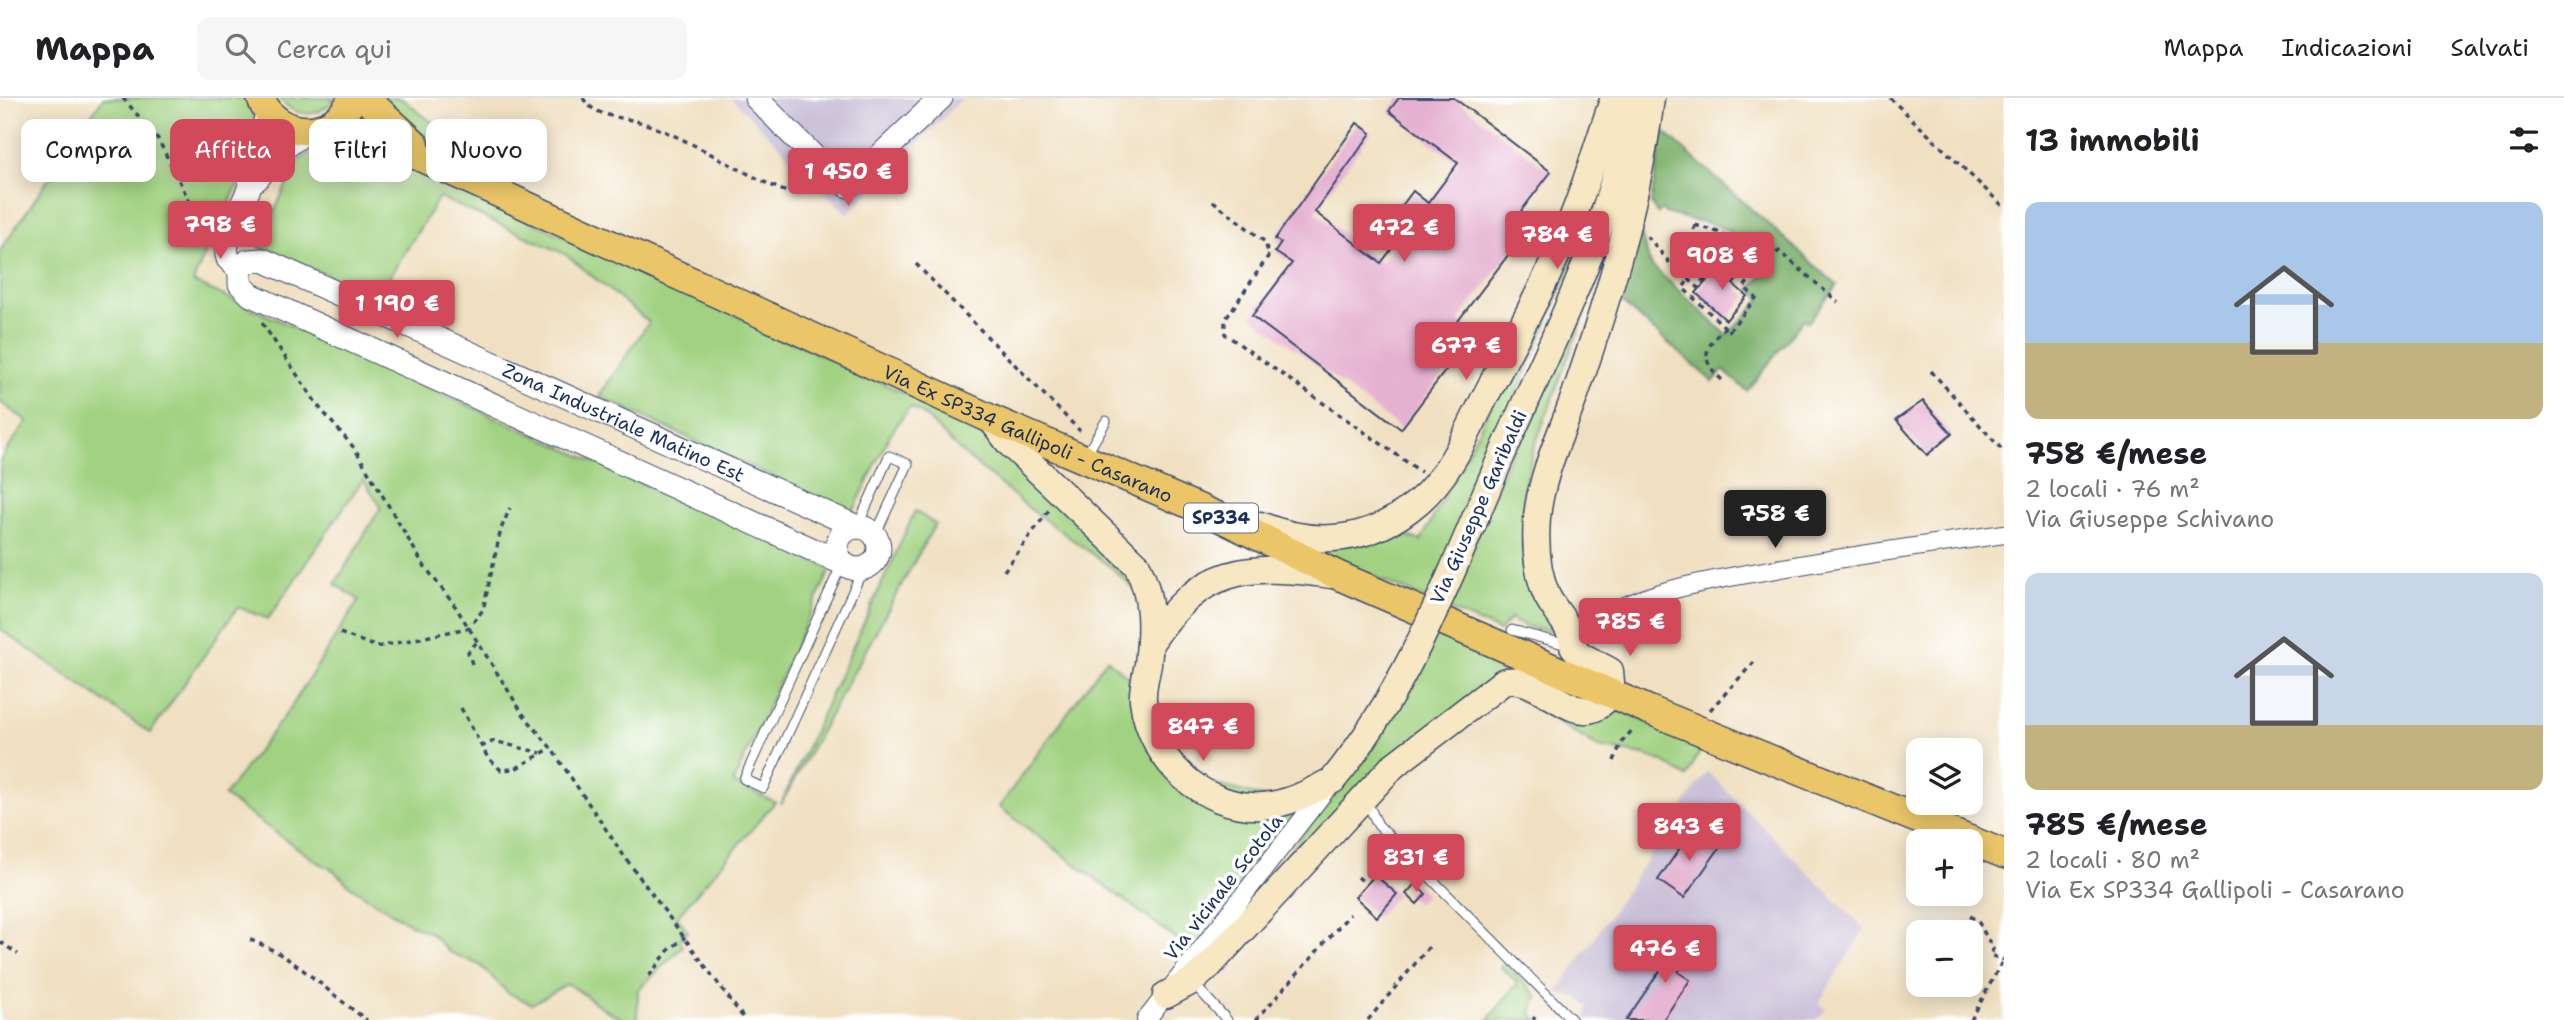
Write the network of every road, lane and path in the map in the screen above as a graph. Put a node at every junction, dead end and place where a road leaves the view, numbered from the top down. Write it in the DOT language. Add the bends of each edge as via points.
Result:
graph roads {
  1 [pos="123,98"];
  2 [pos="352,98"];
  3 [pos="365,98"];
  4 [pos="583,98"];
  5 [pos="756,98"];
  6 [pos="941,98"];
  7 [pos="1614,98"];
  8 [pos="1630,98"];
  9 [pos="1651,98"];
  10 [pos="1890,98"];
  11 [pos="264,104"];
  12 [pos="336,119"];
  13 [pos="309,127"];
  14 [pos="309,134"];
  15 [pos="426,153"];
  16 [pos="475,182"];
  17 [pos="248,190"];
  18 [pos="789,192"];
  19 [pos="1213,201"];
  20 [pos="2004,206"];
  21 [pos="1645,233"];
  22 [pos="210,240"];
  23 [pos="1690,240"];
  24 [pos="916,264"];
  25 [pos="1761,266"];
  26 [pos="240,270"];
  27 [pos="1693,273"];
  28 [pos="1689,279"];
  29 [pos="1739,283"];
  30 [pos="1744,287"];
  31 [pos="1700,289"];
  32 [pos="1838,302"];
  33 [pos="259,318"];
  34 [pos="1725,327"];
  35 [pos="425,331"];
  36 [pos="408,367"];
  37 [pos="1931,370"];
  38 [pos="1722,380"];
  39 [pos="992,419"];
  40 [pos="1106,421"];
  41 [pos="683,449"];
  42 [pos="1088,451"];
  43 [pos="2004,452"];
  44 [pos="667,482"];
  45 [pos="1437,482"];
  46 [pos="1063,492"];
  47 [pos="510,509"];
  48 [pos="1217,516"];
  49 [pos="866,532"];
  50 [pos="2004,534"];
  51 [pos="853,566"];
  52 [pos="1004,571"];
  53 [pos="1337,575"];
  54 [pos="468,628"];
  55 [pos="1512,630"];
  56 [pos="340,633"];
  57 [pos="1573,641"];
  58 [pos="477,642"];
  59 [pos="1151,642"];
  60 [pos="1756,660"];
  61 [pos="472,664"];
  62 [pos="1612,694"];
  63 [pos="461,709"];
  64 [pos="1648,710"];
  65 [pos="1695,728"];
  66 [pos="481,747"];
  67 [pos="551,748"];
  68 [pos="541,753"];
  69 [pos="1614,761"];
  70 [pos="1333,780"];
  71 [pos="1364,795"];
  72 [pos="2004,854"];
  73 [pos="1358,877"];
  74 [pos="1366,884"];
  75 [pos="1350,914"];
  76 [pos="1970,916"];
  77 [pos="685,937"];
  78 [pos="250,940"];
  79 [pos="0,942"];
  80 [pos="1429,947"];
  81 [pos="18,954"];
  82 [pos="2003,959"];
  83 [pos="649,976"];
  84 [pos="1192,981"];
  85 [pos="1166,995"];
  86 [pos="367,1020"];
  87 [pos="746,1020"];
  88 [pos="1146,1020"];
  89 [pos="1227,1020"];
  90 [pos="1256,1020"];
  91 [pos="1368,1020"];
  92 [pos="1572,1020"];
  93 [pos="1971,1020"];
  1 -- 22 [label="path" via="158,139"];
  2 -- 12 [label="main road"];
  3 -- 15 [label="main road, Via Ex SP334 Gallipoli - Casarano / SP334"];
  4 -- 18 [label="path" via="594,111 659,128"];
  5 -- 6 [label="street" via="848,186"];
  7 -- 45 [label="main road" via="1551,268"];
  8 -- 70 [label="main road, Via Giuseppe Garibaldi, bridge" via="1603,217 1581,276 1391,700"];
  9 -- 57 [label="main road" via="1639,181 1578,386 1543,482 1537,515 1535,547 1543,583"];
  10 -- 20 [label="path"];
  11 -- 13 [label="main road, SP334" via="283,125"];
  11 -- 17 [label="street, Zona Industriale Matino Est" via="263,139"];
  14 -- 17 [label="street, Zona Industriale Matino Est" via="280,151"];
  16 -- 39 [label="main road, Via Ex SP334 Gallipoli - Casarano / SP334"];
  17 -- 26 [label="street, Zona Industriale Matino Est" via="226,242 228,259"];
  19 -- 45 [label="path" via="1270,249 1225,320 1225,334"];
  21 -- 28 [label="path"];
  23 -- 25 [label="path" via="1695,225 1711,229 1735,242"];
  23 -- 27 [label="path"];
  23 -- 27 [label="path" via="1725,255 1703,281"];
  24 -- 42 [label="path"];
  25 -- 30 [label="path"];
  25 -- 32 [label="path" via="1779,251"];
  26 -- 35 [label="street, Zona Industriale Matino Est" via="248,261 263,260"];
  26 -- 36 [label="street, Zona Industriale Matino Est" via="245,291"];
  27 -- 28 [label="path"];
  28 -- 31 [label="path"];
  28 -- 34 [label="path" via="1683,288"];
  29 -- 30 [label="path"];
  30 -- 34 [label="path" via="1756,298 1729,331"];
  33 -- 54 [label="path" via="318,407 355,449 423,564"];
  34 -- 38 [label="path" via="1706,353 1708,364"];
  35 -- 36 [label="street"];
  35 -- 41 [label="street, Zona Industriale Matino Est"];
  36 -- 44 [label="street, Zona Industriale Matino Est"];
  37 -- 43 [label="path"];
  39 -- 42 [label="main road, Via Ex SP334 Gallipoli - Casarano / SP334"];
  39 -- 46 [label="main road" via="1009,443"];
  40 -- 42 [label="lane"];
  41 -- 44 [label="street"];
  41 -- 49 [label="street, Zona Industriale Matino Est"];
  42 -- 48 [label="main road, Via Ex SP334 Gallipoli - Casarano / SP334"];
  44 -- 51 [label="street, Zona Industriale Matino Est"];
  45 -- 48 [label="main road" via="1402,514 1341,539 1291,537 1241,517"];
  46 -- 52 [label="path"];
  46 -- 59 [label="main road" via="1137,565 1147,585"];
  47 -- 54 [label="path" via="501,528 483,610"];
  48 -- 53 [label="main road, Via Ex SP334 Gallipoli - Casarano / SP334"];
  49 -- 49 [label="lane" via="908,464 889,456"];
  49 -- 51 [label="street" via="878,556 872,564"];
  49 -- 51 [label="street" via="841,536 837,544"];
  50 -- 57 [label="street" via="1685,586 1588,624"];
  51 -- 51 [label="lane" via="744,779 763,788"];
  53 -- 59 [label="main road" via="1300,570 1222,576 1173,611"];
  53 -- 62 [label="main road, Via Ex SP334 Gallipoli - Casarano / SP334"];
  54 -- 56 [label="path" via="377,647"];
  54 -- 58 [label="path"];
  55 -- 57 [label="lane"];
  57 -- 62 [label="main road" via="1580,654 1610,671"];
  58 -- 61 [label="path" via="468,652"];
  58 -- 67 [label="path"];
  59 -- 70 [label="main road" via="1143,698 1151,732 1180,774 1198,789 1239,804 1264,806 1292,801"];
  60 -- 65 [label="path"];
  62 -- 64 [label="main road, Via Ex SP334 Gallipoli - Casarano / SP334"];
  62 -- 71 [label="main road" via="1593,709 1576,709 1512,678 1393,766"];
  63 -- 66 [label="path"];
  64 -- 65 [label="main road, Via Ex SP334 Gallipoli - Casarano / SP334"];
  64 -- 69 [label="path" via="1625,737"];
  65 -- 72 [label="main road, Via Ex SP334 Gallipoli - Casarano / SP334"];
  66 -- 68 [label="path" via="494,741"];
  66 -- 68 [label="path" via="501,770 515,769"];
  67 -- 68 [label="path"];
  67 -- 77 [label="path"];
  70 -- 85 [label="street, Via vicinale Scotola"];
  71 -- 84 [label="main road"];
  71 -- 92 [label="lane" via="1378,825"];
  73 -- 74 [label="path"];
  75 -- 90 [label="path"];
  76 -- 82 [label="path" via="1984,930 1993,949 1990,955"];
  77 -- 83 [label="path"];
  77 -- 87 [label="path"];
  78 -- 86 [label="path" via="296,965"];
  79 -- 81 [label="path"];
  80 -- 91 [label="path"];
  82 -- 93 [label="path"];
  84 -- 85 [label="main road"];
  84 -- 89 [label="lane"];
  85 -- 88 [label="street, Via vicinale Scotola"];
}
